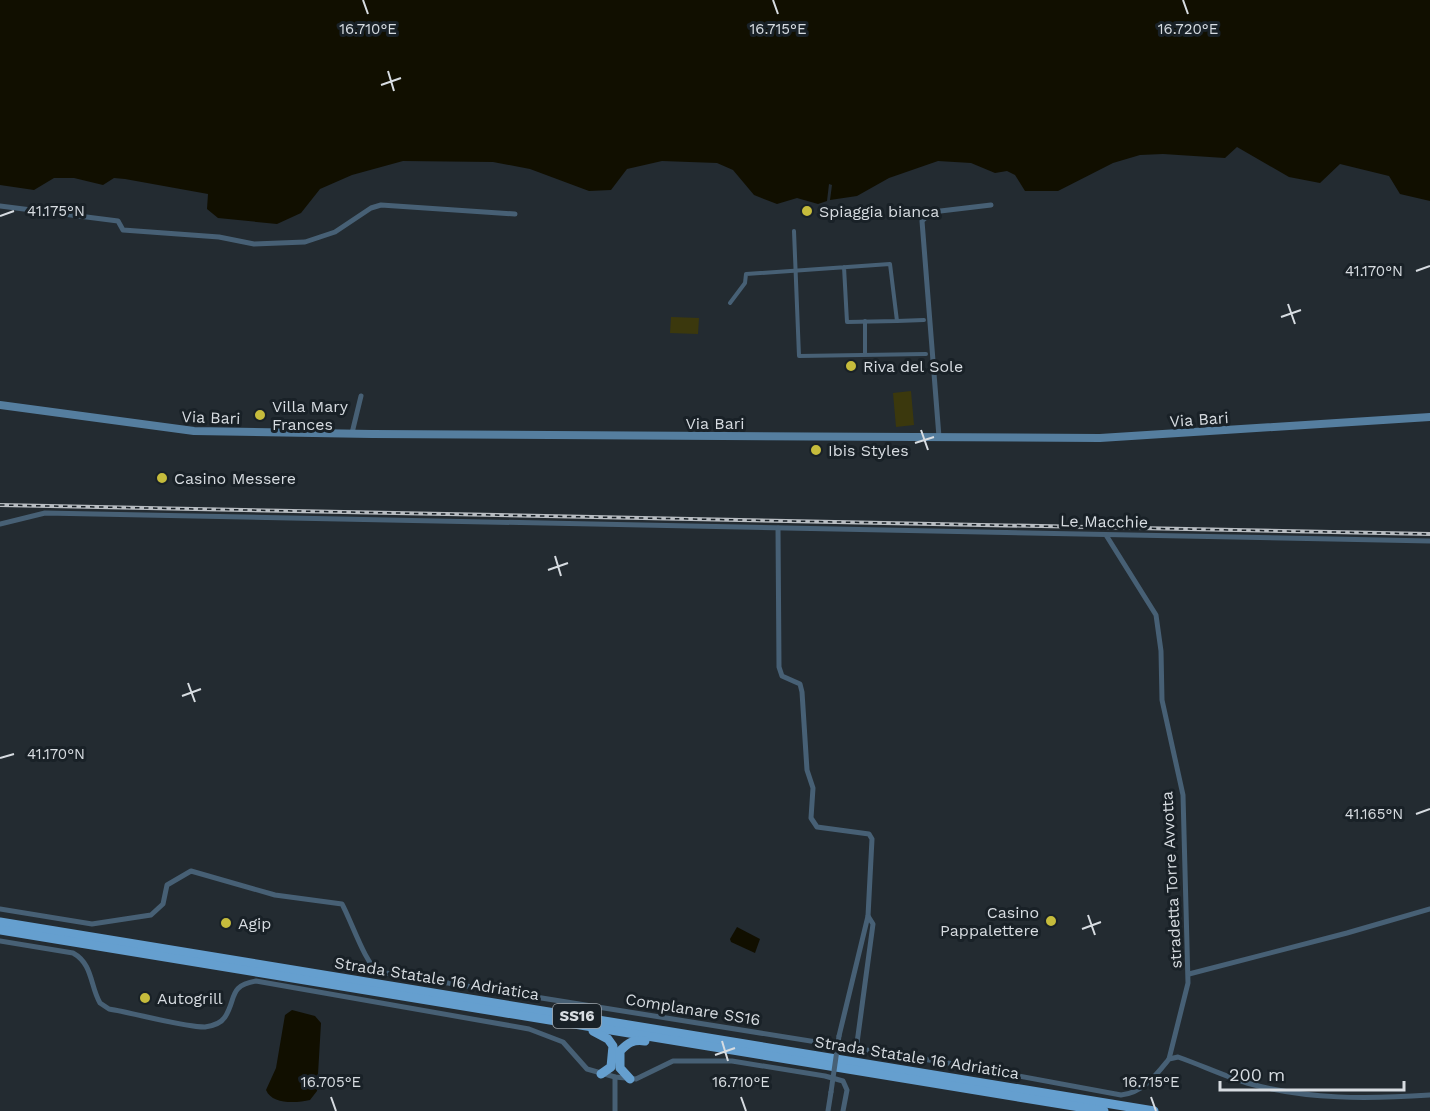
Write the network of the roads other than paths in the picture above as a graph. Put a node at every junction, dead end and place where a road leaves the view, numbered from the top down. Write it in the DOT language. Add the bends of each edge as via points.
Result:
graph roads {
  1 [pos="991,205"];
  2 [pos="0,206"];
  3 [pos="515,214"];
  4 [pos="794,231"];
  5 [pos="844,267"];
  6 [pos="795,271"];
  7 [pos="730,303"];
  8 [pos="924,320"];
  9 [pos="865,321"];
  10 [pos="897,321"];
  11 [pos="866,354"];
  12 [pos="926,354"];
  13 [pos="361,396"];
  14 [pos="0,405"];
  15 [pos="1430,417"];
  16 [pos="352,433"];
  17 [pos="939,437"];
  18 [pos="0,525"];
  19 [pos="778,528"];
  20 [pos="1106,535"];
  21 [pos="1430,541"];
  22 [pos="0,909"];
  23 [pos="1430,909"];
  24 [pos="868,916"];
  25 [pos="0,922"];
  26 [pos="0,930"];
  27 [pos="0,941"];
  28 [pos="1189,974"];
  29 [pos="583,1026"];
  30 [pos="666,1040"];
  31 [pos="851,1048"];
  32 [pos="1168,1059"];
  33 [pos="615,1071"];
  34 [pos="601,1074"];
  35 [pos="630,1079"];
  36 [pos="1430,1095"];
  37 [pos="615,1111"];
  38 [pos="828,1111"];
  39 [pos="843,1111"];
  40 [pos="1104,1111"];
  41 [pos="1154,1111"];
  1 -- 17 [label="street" via="933,212 922,221"];
  2 -- 3 [label="street" via="118,221 123,230 278,244 305,243 335,232 371,208 381,206"];
  4 -- 6 [label="street"];
  5 -- 6 [label="street"];
  5 -- 9 [label="street" via="847,322"];
  5 -- 10 [label="street" via="890,264"];
  6 -- 7 [label="street" via="746,274 745,283"];
  6 -- 11 [label="street" via="799,356"];
  8 -- 10 [label="street"];
  9 -- 10 [label="street"];
  9 -- 11 [label="street"];
  11 -- 12 [label="street"];
  13 -- 16 [label="street"];
  14 -- 16 [label="main road, Via Bari" via="194,431"];
  15 -- 17 [label="main road, Via Bari" via="1158,435"];
  16 -- 17 [label="main road, Via Bari"];
  18 -- 19 [label="street, Le Macchie" via="45,513"];
  19 -- 20 [label="street, Le Macchie"];
  19 -- 24 [label="street" via="779,667 782,676 800,684 802,692 807,770 813,788 811,818 817,827 869,834 872,839"];
  20 -- 21 [label="street, Le Macchie"];
  20 -- 28 [label="street, stradetta Torre Avvotta" via="1148,600 1159,626 1162,699 1183,795"];
  22 -- 31 [label="street, Complanare SS16" via="92,924 151,915 163,904 167,885 191,871 274,895 342,904 367,960 379,972"];
  23 -- 28 [label="street"];
  24 -- 31 [label="street" via="873,924 871,942 857,1043"];
  24 -- 38 [label="street, bridge" via="839,1036"];
  25 -- 41 [label="highway, Strada Statale 16 Adriatica / SS16"];
  26 -- 29 [label="highway, Strada Statale 16 Adriatica / SS16"];
  27 -- 34 [label="street" via="73,953 90,971 100,1004 109,1009 204,1027 220,1022 233,993 256,981 529,1029 563,1042 580,1064"];
  28 -- 32 [label="street, stradetta Torre Avvotta"];
  29 -- 30 [label="highway, Strada Statale 16 Adriatica / SS16"];
  29 -- 33 [label="highway" via="608,1039 613,1046"];
  30 -- 33 [label="highway" via="627,1044 620,1052"];
  30 -- 40 [label="highway, Strada Statale 16 Adriatica / SS16"];
  31 -- 32 [label="street, Complanare SS16" via="1121,1095 1134,1094"];
  32 -- 36 [label="street" via="1178,1057 1247,1083 1314,1096 1375,1099"];
  33 -- 34 [label="highway"];
  33 -- 35 [label="highway"];
  33 -- 37 [label="street"];
  35 -- 39 [label="street" via="652,1074 674,1061 732,1061 843,1081 847,1090"];
}
